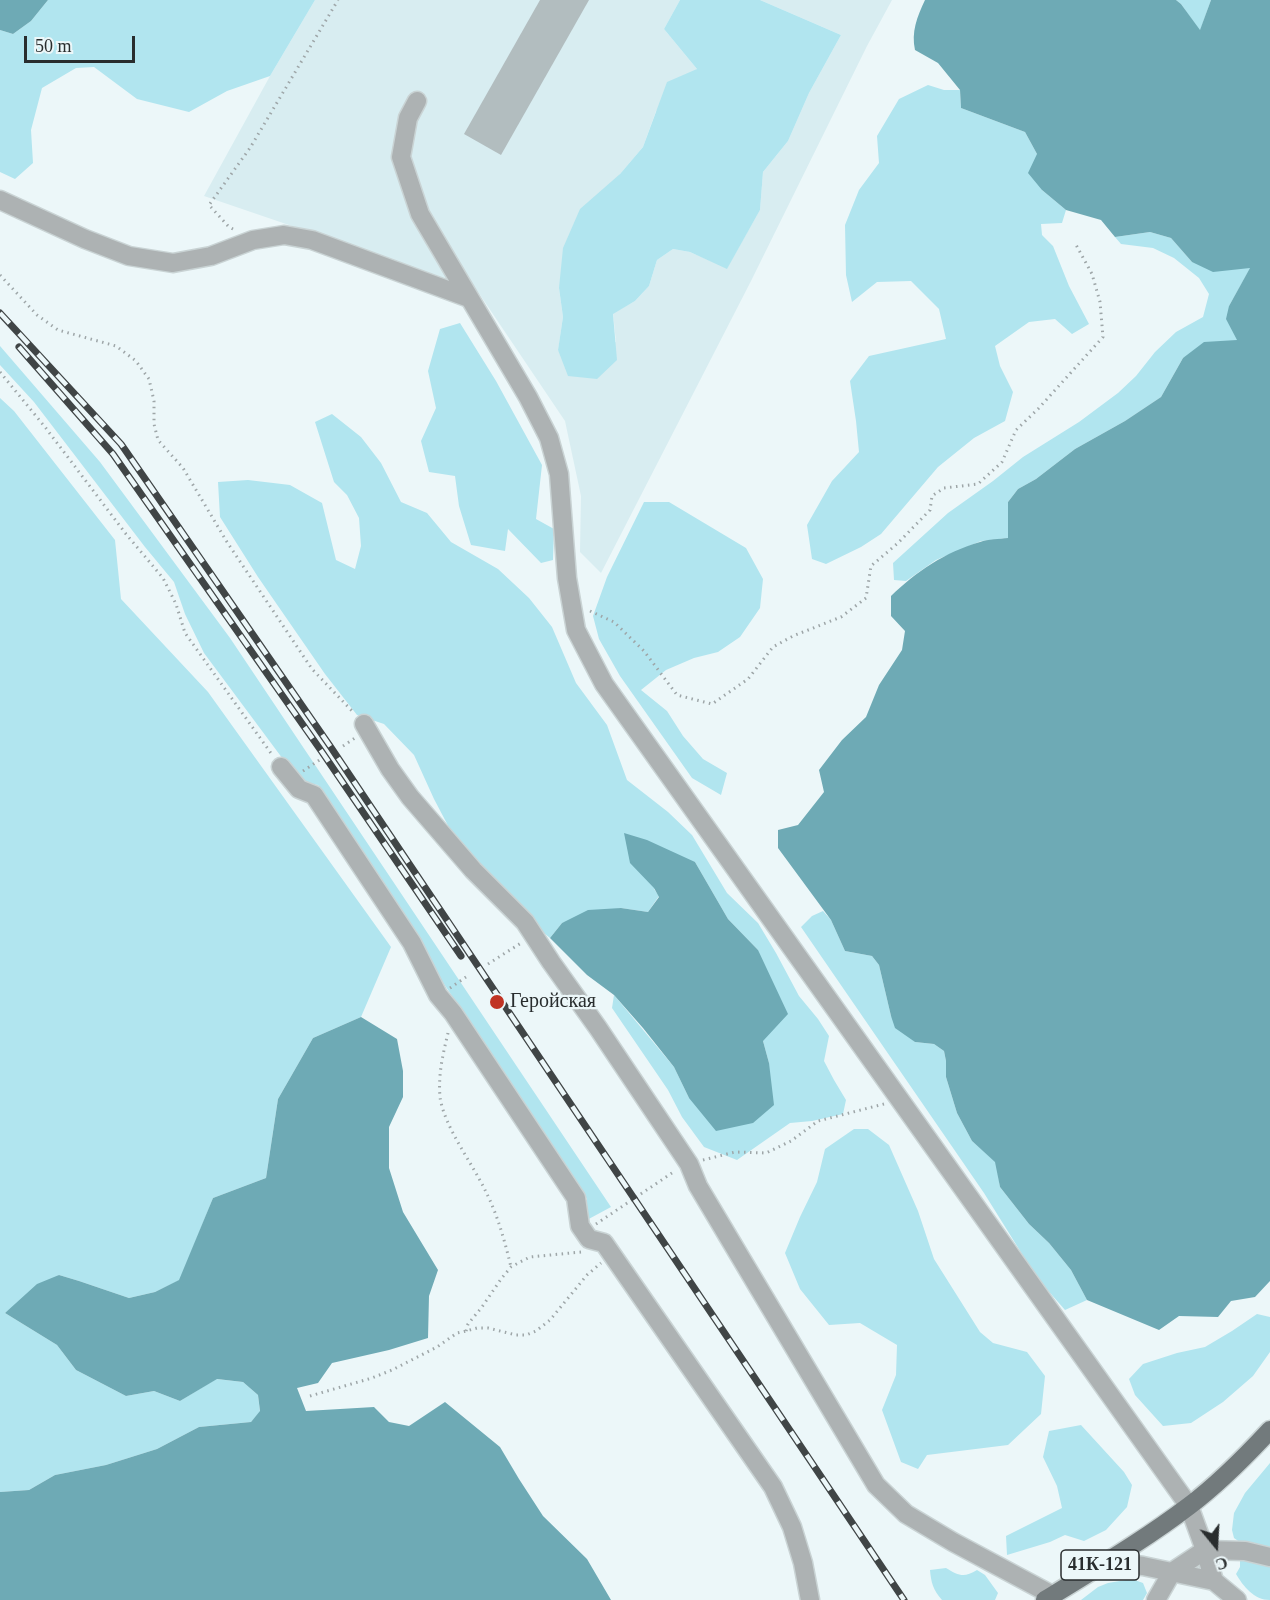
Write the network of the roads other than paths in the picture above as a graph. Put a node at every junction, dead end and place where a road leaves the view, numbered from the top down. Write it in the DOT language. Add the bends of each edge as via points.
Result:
graph roads {
  1 [pos="417,101"];
  2 [pos="0,200"];
  3 [pos="469,298"];
  4 [pos="364,724"];
  5 [pos="281,767"];
  6 [pos="1270,1430"];
  7 [pos="1189,1506"];
  8 [pos="1205,1550"];
  9 [pos="1270,1557"];
  10 [pos="1107,1561"];
  11 [pos="1172,1572"];
  12 [pos="1214,1581"];
  13 [pos="1048,1598"];
  14 [pos="810,1600"];
  15 [pos="1156,1600"];
  16 [pos="1237,1600"];
  1 -- 3 [label="street" via="408,118 401,157 420,214"];
  2 -- 3 [label="street" via="129,256 173,263 284,235 312,240"];
  3 -- 7 [label="street" via="549,438 560,474 567,578 576,630 604,684"];
  4 -- 13 [label="street" via="410,797 473,870 525,922 605,1037 876,1485 906,1514"];
  5 -- 14 [label="street" via="299,789 314,795 412,943 438,995 576,1198 580,1226 589,1239 608,1248 773,1487 792,1527"];
  6 -- 7 [label="main road, 41К-121"];
  7 -- 8 [label="street"];
  7 -- 10 [label="main road, 41К-121"];
  8 -- 9 [label="street" via="1245,1551"];
  8 -- 11 [label="street"];
  8 -- 12 [label="street"];
  10 -- 11 [label="street"];
  10 -- 13 [label="main road, 41К-121"];
  11 -- 12 [label="street"];
  11 -- 15 [label="street"];
  12 -- 16 [label="street"];
}
